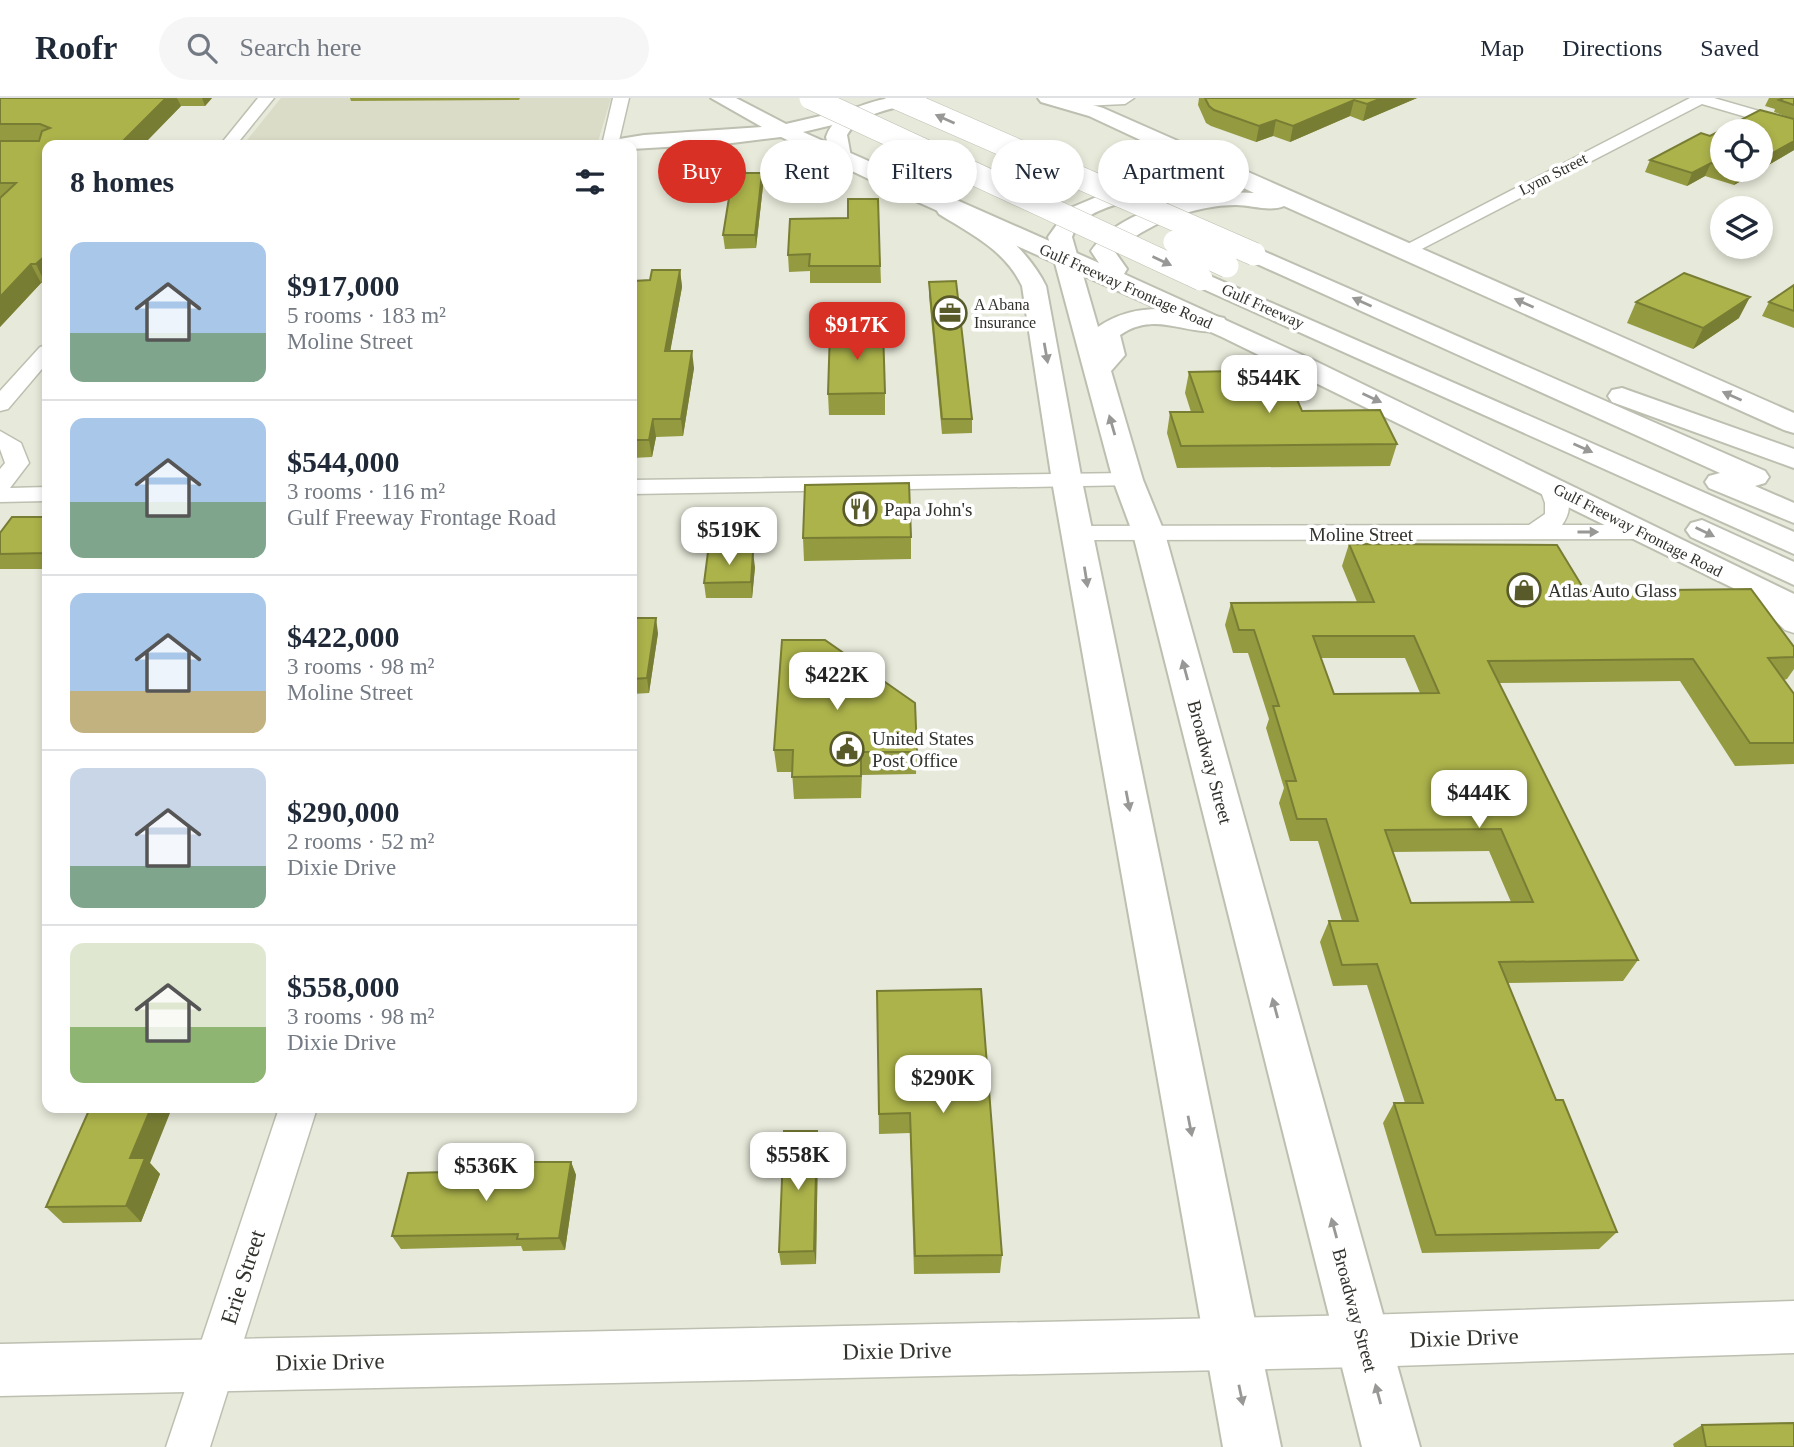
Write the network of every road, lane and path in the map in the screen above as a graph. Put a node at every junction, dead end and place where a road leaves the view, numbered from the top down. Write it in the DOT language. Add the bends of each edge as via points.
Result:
graph roads {
  1 [pos="266,98"];
  2 [pos="621,98"];
  3 [pos="723,98"];
  4 [pos="826,98"];
  5 [pos="897,98"];
  6 [pos="912,98"];
  7 [pos="1125,98"];
  8 [pos="1146,98"];
  9 [pos="1700,98"];
  10 [pos="1054,99"];
  11 [pos="795,104"];
  12 [pos="857,106"];
  13 [pos="1124,123"];
  14 [pos="1794,126"];
  15 [pos="783,132"];
  16 [pos="232,140"];
  17 [pos="613,140"];
  18 [pos="637,140"];
  19 [pos="801,140"];
  20 [pos="838,140"];
  21 [pos="1155,140"];
  22 [pos="637,148"];
  23 [pos="760,149"];
  24 [pos="853,163"];
  25 [pos="1249,181"];
  26 [pos="1103,203"];
  27 [pos="947,209"];
  28 [pos="1079,212"];
  29 [pos="1328,216"];
  30 [pos="1405,250"];
  31 [pos="1065,258"];
  32 [pos="1142,291"];
  33 [pos="1215,324"];
  34 [pos="1424,330"];
  35 [pos="42,357"];
  36 [pos="1097,370"];
  37 [pos="1432,380"];
  38 [pos="0,404"];
  39 [pos="1794,424"];
  40 [pos="0,438"];
  41 [pos="1794,459"];
  42 [pos="1128,480"];
  43 [pos="1067,481"];
  44 [pos="0,485"];
  45 [pos="1551,486"];
  46 [pos="637,487"];
  47 [pos="42,494"];
  48 [pos="1794,494"];
  49 [pos="0,495"];
  50 [pos="1794,514"];
  51 [pos="1643,532"];
  52 [pos="1079,533"];
  53 [pos="1533,533"];
  54 [pos="1149,534"];
  55 [pos="1794,544"];
  56 [pos="1794,575"];
  57 [pos="1758,589"];
  58 [pos="1794,607"];
  59 [pos="1794,624"];
  60 [pos="296,1113"];
  61 [pos="1794,1328"];
  62 [pos="1363,1341"];
  63 [pos="1231,1344"];
  64 [pos="215,1365"];
  65 [pos="0,1370"];
  66 [pos="188,1447"];
  67 [pos="1252,1447"];
  68 [pos="1391,1447"];
  1 -- 16 [label="street"];
  2 -- 17 [label="street"];
  3 -- 11 [label="main road" via="749,105"];
  3 -- 15 [label="main road, Gulf Freeway Frontage Road"];
  4 -- 11 [label="main road"];
  34 -- 5 [label="main road, one-way, bridge"];
  6 -- 12 [label="main road"];
  7 -- 10 [label="street"];
  8 -- 13 [label="street" via="1136,104"];
  9 -- 14 [label="street"];
  9 -- 30 [label="street, Lynn Street"];
  10 -- 13 [label="main road"];
  11 -- 37 [label="main road, Gulf Freeway, one-way, bridge"];
  12 -- 15 [label="main road"];
  12 -- 20 [label="main road"];
  12 -- 50 [label="main road, Gulf Freeway, bridge"];
  13 -- 21 [label="main road"];
  15 -- 18 [label="main road"];
  15 -- 19 [label="main road, Gulf Freeway Frontage Road"];
  22 -- 23 [label="main road"];
  24 -- 27 [label="main road, Gulf Freeway Frontage Road"];
  25 -- 29 [label="main road"];
  26 -- 28 [label="main road"];
  27 -- 28 [label="main road" via="991,219"];
  27 -- 31 [label="main road, Gulf Freeway Frontage Road"];
  27 -- 43 [label="main road, one-way" via="1011,250 1031,277"];
  28 -- 31 [label="main road, Broadway Street" via="1064,224 1060,237"];
  29 -- 30 [label="main road"];
  29 -- 32 [label="main road" via="1250,198 1180,205 1113,240 1103,251 1111,265"];
  39 -- 30 [label="main road, one-way"];
  31 -- 32 [label="main road, Gulf Freeway Frontage Road"];
  31 -- 36 [label="main road, Broadway Street"];
  32 -- 33 [label="main road, Gulf Freeway Frontage Road"];
  33 -- 36 [label="main road" via="1175,316 1125,321 1106,333 1112,355"];
  33 -- 45 [label="main road, Gulf Freeway Frontage Road, one-way"];
  34 -- 41 [label="main road" via="1708,425"];
  34 -- 48 [label="main road"];
  35 -- 38 [label="street"];
  42 -- 36 [label="main road, Broadway Street, one-way"];
  37 -- 55 [label="main road, Gulf Freeway, one-way"];
  37 -- 56 [label="main road, one-way" via="1532,447"];
  40 -- 44 [label="street" via="13,448 17,463"];
  42 -- 43 [label="street"];
  42 -- 54 [label="main road, Broadway Street"];
  43 -- 46 [label="street"];
  43 -- 52 [label="main road"];
  45 -- 51 [label="main road, Gulf Freeway Frontage Road"];
  45 -- 53 [label="street" via="1558,513"];
  47 -- 49 [label="street"];
  53 -- 51 [label="street, Moline Street, one-way"];
  51 -- 57 [label="main road, Gulf Freeway Frontage Road"];
  52 -- 54 [label="street, Moline Street"];
  52 -- 63 [label="main road, one-way"];
  53 -- 54 [label="street, Moline Street"];
  62 -- 54 [label="main road, Broadway Street, one-way"];
  57 -- 58 [label="main road, Gulf Freeway Frontage Road"];
  57 -- 59 [label="street"];
  60 -- 64 [label="street, Erie Street"];
  61 -- 62 [label="street, Dixie Drive"];
  62 -- 63 [label="street, Dixie Drive"];
  68 -- 62 [label="main road, Broadway Street, one-way"];
  63 -- 64 [label="street, Dixie Drive"];
  63 -- 67 [label="main road, one-way"];
  64 -- 65 [label="street, Dixie Drive"];
  64 -- 66 [label="street, Erie Street"];
}
